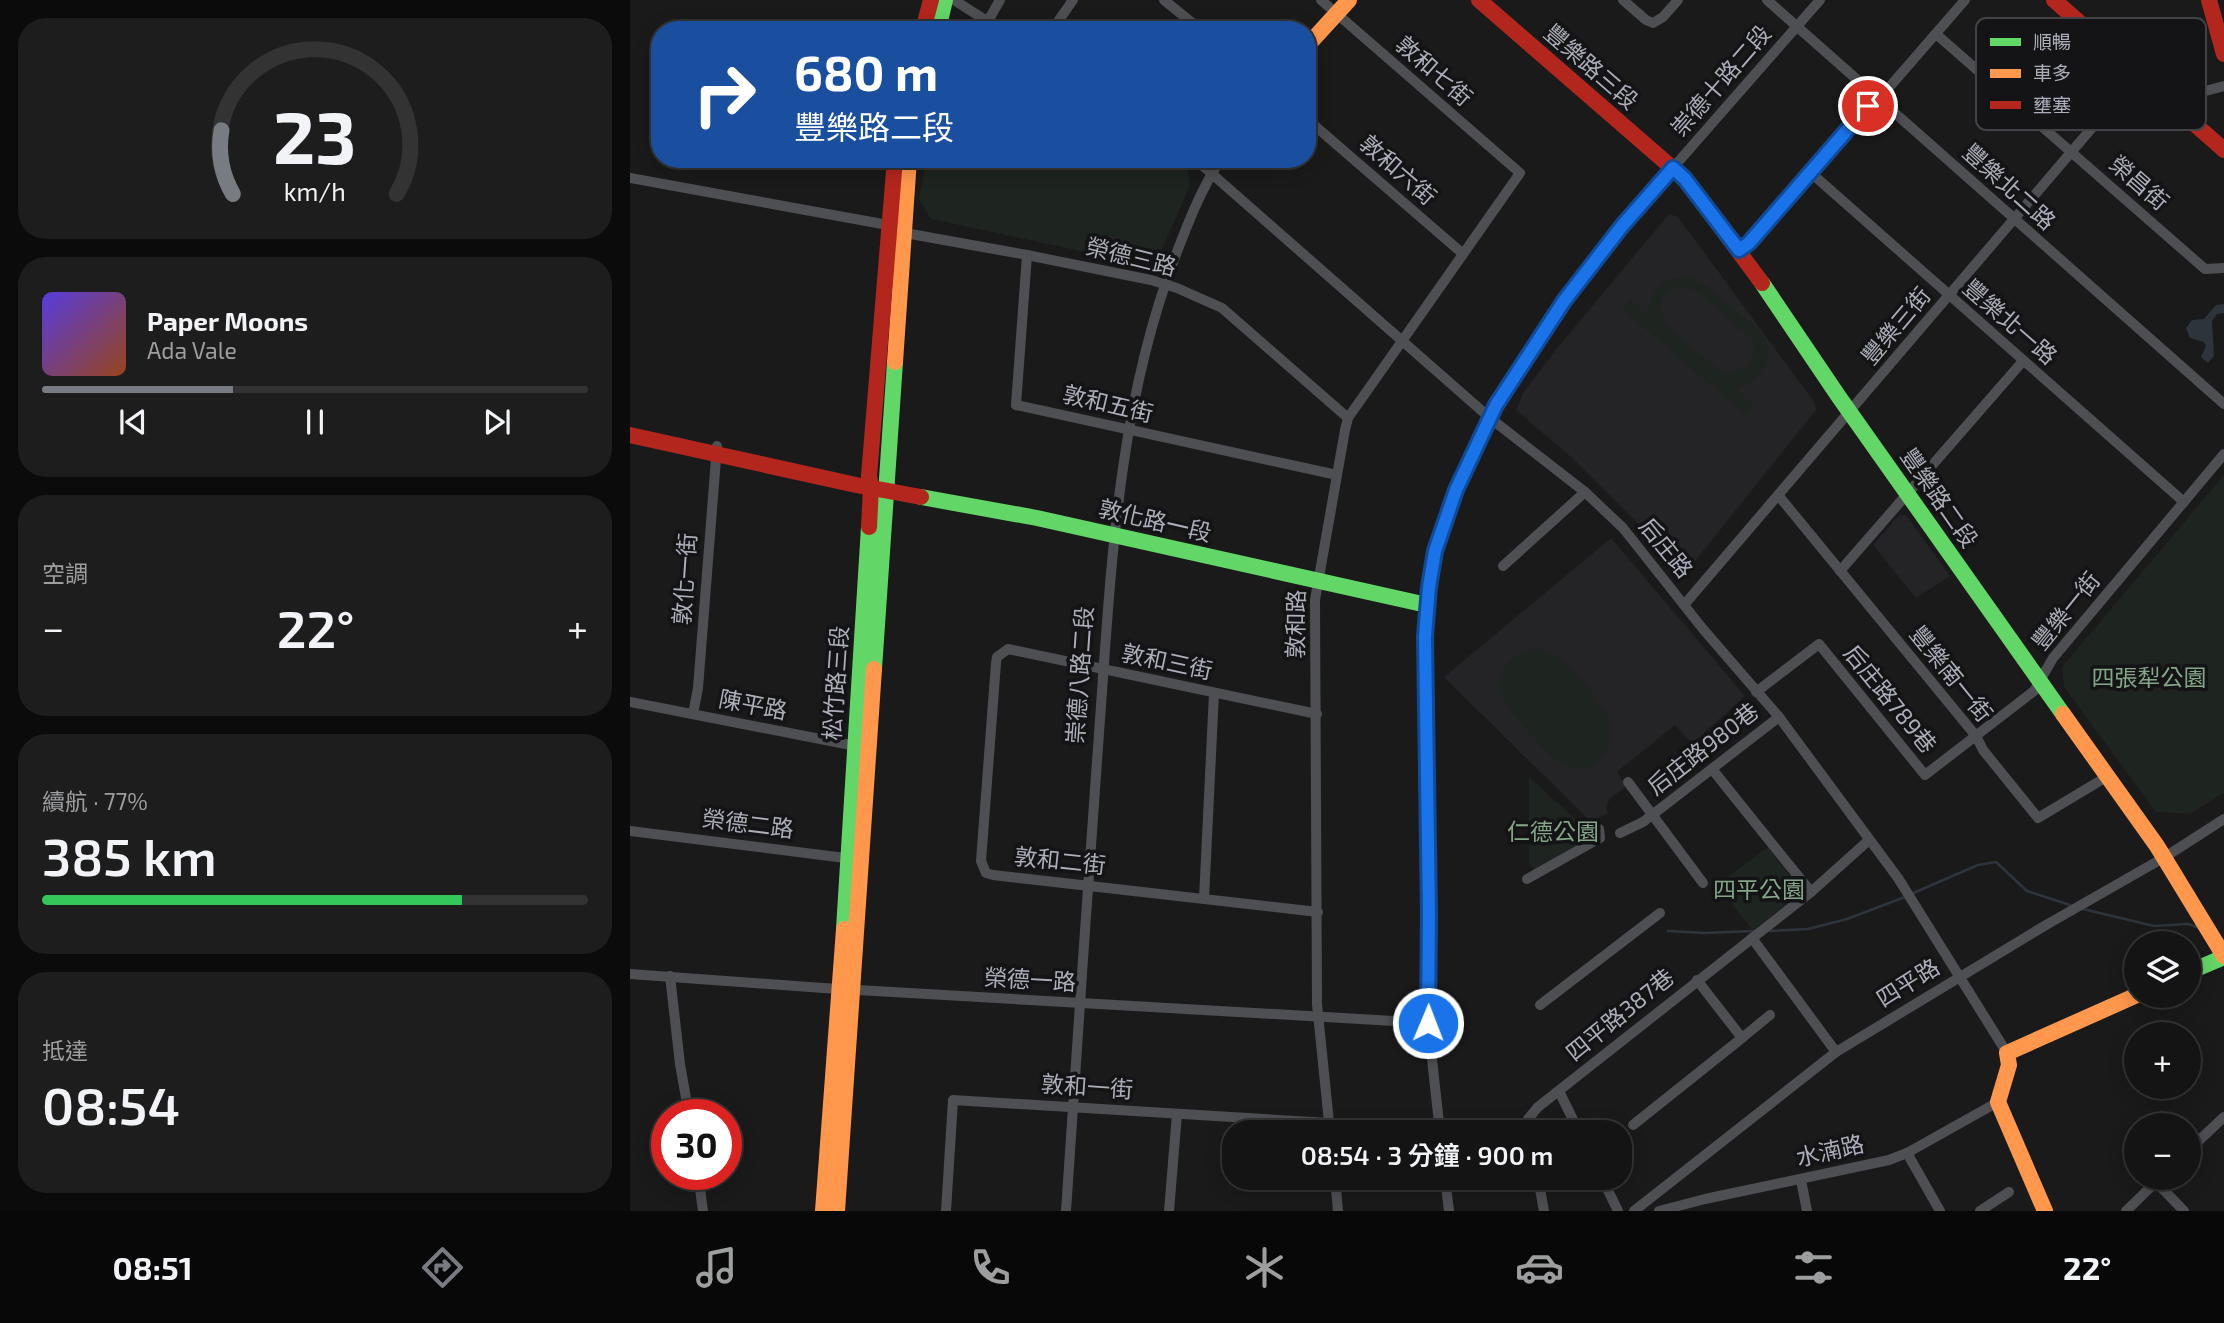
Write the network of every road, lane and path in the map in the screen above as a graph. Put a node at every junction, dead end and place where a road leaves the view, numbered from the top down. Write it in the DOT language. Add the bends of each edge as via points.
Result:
graph roads {
  1 [pos="931,0"];
  2 [pos="945,0"];
  3 [pos="954,0"];
  4 [pos="1000,0"];
  5 [pos="1073,0"];
  6 [pos="1164,0"];
  7 [pos="1321,0"];
  8 [pos="1349,0"];
  9 [pos="1479,0"];
  10 [pos="1623,0"];
  11 [pos="1678,0"];
  12 [pos="1767,0"];
  13 [pos="1820,0"];
  14 [pos="1965,0"];
  15 [pos="2054,0"];
  16 [pos="2209,0"];
  17 [pos="1336,14"];
  18 [pos="2074,18"];
  19 [pos="925,21"];
  20 [pos="940,21"];
  21 [pos="988,21"];
  22 [pos="1058,21"];
  23 [pos="1190,21"];
  24 [pos="1797,27"];
  25 [pos="1936,34"];
  26 [pos="1316,36"];
  27 [pos="2224,54"];
  28 [pos="1976,69"];
  29 [pos="2224,86"];
  30 [pos="2206,91"];
  31 [pos="1879,99"];
  32 [pos="1316,127"];
  33 [pos="2046,130"];
  34 [pos="2090,130"];
  35 [pos="2202,130"];
  36 [pos="2224,150"];
  37 [pos="2071,152"];
  38 [pos="894,168"];
  39 [pos="909,168"];
  40 [pos="1205,168"];
  41 [pos="1216,168"];
  42 [pos="1673,168"];
  43 [pos="1810,172"];
  44 [pos="1520,173"];
  45 [pos="1212,174"];
  46 [pos="630,178"];
  47 [pos="2013,220"];
  48 [pos="888,225"];
  49 [pos="905,233"];
  50 [pos="1739,250"];
  51 [pos="1462,253"];
  52 [pos="1027,255"];
  53 [pos="2224,268"];
  54 [pos="1165,283"];
  55 [pos="1949,295"];
  56 [pos="1401,341"];
  57 [pos="2023,361"];
  58 [pos="2224,404"];
  59 [pos="1850,412"];
  60 [pos="1348,418"];
  61 [pos="1490,418"];
  62 [pos="630,428"];
  63 [pos="1128,431"];
  64 [pos="630,435"];
  65 [pos="716,450"];
  66 [pos="2224,454"];
  67 [pos="1337,475"];
  68 [pos="878,488"];
  69 [pos="1585,492"];
  70 [pos="1907,493"];
  71 [pos="1778,495"];
  72 [pos="2184,502"];
  73 [pos="1114,535"];
  74 [pos="1503,566"];
  75 [pos="1840,571"];
  76 [pos="1317,582"];
  77 [pos="1427,605"];
  78 [pos="1684,605"];
  79 [pos="1008,649"];
  80 [pos="1103,670"];
  81 [pos="2040,678"];
  82 [pos="1756,692"];
  83 [pos="1214,694"];
  84 [pos="630,702"];
  85 [pos="693,714"];
  86 [pos="1317,715"];
  87 [pos="1779,717"];
  88 [pos="1976,736"];
  89 [pos="862,747"];
  90 [pos="1712,769"];
  91 [pos="1925,775"];
  92 [pos="2108,776"];
  93 [pos="1628,782"];
  94 [pos="1653,814"];
  95 [pos="2224,819"];
  96 [pos="1599,829"];
  97 [pos="630,831"];
  98 [pos="1620,833"];
  99 [pos="1869,840"];
  100 [pos="2165,857"];
  101 [pos="854,859"];
  102 [pos="1527,879"];
  103 [pos="1703,883"];
  104 [pos="1087,885"];
  105 [pos="1811,892"];
  106 [pos="1204,899"];
  107 [pos="1318,912"];
  108 [pos="1660,913"];
  109 [pos="1752,938"];
  110 [pos="2224,956"];
  111 [pos="2201,967"];
  112 [pos="630,974"];
  113 [pos="670,976"];
  114 [pos="1959,977"];
  115 [pos="1698,980"];
  116 [pos="846,990"];
  117 [pos="2124,1001"];
  118 [pos="1081,1004"];
  119 [pos="1540,1005"];
  120 [pos="1770,1014"];
  121 [pos="1319,1017"];
  122 [pos="1428,1023"];
  123 [pos="1742,1038"];
  124 [pos="1836,1052"];
  125 [pos="2007,1053"];
  126 [pos="1559,1091"];
  127 [pos="687,1099"];
  128 [pos="1998,1102"];
  129 [pos="1073,1107"];
  130 [pos="1177,1114"];
  131 [pos="2224,1117"];
  132 [pos="1243,1120"];
  133 [pos="1329,1120"];
  134 [pos="1439,1120"];
  135 [pos="1528,1120"];
  136 [pos="1573,1120"];
  137 [pos="1633,1125"];
  138 [pos="2201,1139"];
  139 [pos="1907,1153"];
  140 [pos="1801,1180"];
  141 [pos="700,1190"];
  142 [pos="1336,1190"];
  143 [pos="1446,1190"];
  144 [pos="1540,1190"];
  145 [pos="1608,1190"];
  146 [pos="2148,1190"];
  147 [pos="2166,1190"];
  148 [pos="2009,1192"];
  149 [pos="703,1211"];
  150 [pos="823,1211"];
  151 [pos="837,1211"];
  152 [pos="946,1211"];
  153 [pos="1066,1211"];
  154 [pos="1169,1211"];
  155 [pos="1338,1211"];
  156 [pos="1449,1211"];
  157 [pos="1544,1211"];
  158 [pos="1618,1211"];
  159 [pos="1634,1211"];
  160 [pos="1659,1211"];
  161 [pos="1807,1211"];
  162 [pos="1940,1211"];
  163 [pos="1980,1211"];
  164 [pos="2045,1211"];
  165 [pos="2126,1211"];
  166 [pos="2184,1211"];
  1 -- 19 [label="street"];
  2 -- 20 [label="street"];
  3 -- 21 [label="street"];
  4 -- 21 [label="street"];
  5 -- 22 [label="street"];
  6 -- 23 [label="street"];
  7 -- 17 [label="street, 敦和七街"];
  8 -- 17 [label="street"];
  9 -- 42 [label="street, 豐樂路三段"];
  10 -- 11 [label="street" via="1653,23"];
  12 -- 24 [label="street, 豐樂北二路"];
  13 -- 24 [label="street, 崇德十路二段"];
  14 -- 25 [label="street"];
  15 -- 18 [label="street"];
  16 -- 27 [label="street"];
  17 -- 26 [label="street"];
  17 -- 44 [label="street, 敦和七街"];
  24 -- 31 [label="street, 豐樂北二路"];
  24 -- 42 [label="street, 崇德十路二段"];
  25 -- 28 [label="street, 榮昌街"];
  25 -- 31 [label="street"];
  29 -- 30 [label="street"];
  31 -- 43 [label="street"];
  31 -- 47 [label="street, 豐樂北二路"];
  32 -- 51 [label="street, 敦和六街"];
  33 -- 37 [label="street, 榮昌街"];
  34 -- 37 [label="street, 豐樂三街"];
  35 -- 36 [label="street"];
  37 -- 47 [label="street, 豐樂三街"];
  37 -- 53 [label="street, 榮昌街" via="2205,269"];
  38 -- 48 [label="street, 松竹路三段"];
  39 -- 49 [label="street, 松竹路三段"];
  40 -- 45 [label="street, 后庄路"];
  41 -- 45 [label="street, 崇德八路二段"];
  42 -- 50 [label="street, 豐樂路二段"];
  42 -- 61 [label="street, 崇德十路二段" via="1564,301"];
  43 -- 50 [label="street"];
  43 -- 55 [label="street, 豐樂北一路"];
  44 -- 51 [label="street, 敦和路"];
  45 -- 54 [label="street, 崇德八路二段"];
  45 -- 56 [label="street, 后庄路"];
  46 -- 48 [label="street"];
  47 -- 55 [label="street, 豐樂三街"];
  47 -- 58 [label="street, 豐樂北二路"];
  48 -- 68 [label="street, 松竹路三段" via="869,475"];
  49 -- 52 [label="street, 榮德三路"];
  49 -- 68 [label="street, 松竹路三段"];
  50 -- 59 [label="street, 豐樂路二段"];
  51 -- 56 [label="street, 敦和路"];
  52 -- 54 [label="street, 榮德三路"];
  52 -- 63 [label="street, 敦和五街" via="1016,405"];
  54 -- 60 [label="street, 榮德三路" via="1222,308"];
  54 -- 63 [label="street, 崇德八路二段" via="1144,349"];
  55 -- 57 [label="street, 豐樂北一路"];
  55 -- 59 [label="street, 豐樂三街"];
  56 -- 60 [label="street, 敦和路"];
  56 -- 61 [label="street, 后庄路"];
  57 -- 70 [label="street"];
  57 -- 72 [label="street, 豐樂北一路"];
  59 -- 70 [label="street, 豐樂路二段"];
  59 -- 71 [label="street, 豐樂三街"];
  60 -- 67 [label="street, 敦和路"];
  61 -- 69 [label="street, 后庄路"];
  61 -- 77 [label="street, 崇德十路二段" via="1456,490 1435,551"];
  62 -- 65 [label="street, 敦化路一段"];
  63 -- 67 [label="street, 敦和五街"];
  63 -- 73 [label="street, 崇德八路二段"];
  64 -- 65 [label="street, 敦化路一段"];
  65 -- 68 [label="street, 敦化路一段" via="861,476"];
  65 -- 85 [label="street, 敦化一街"];
  66 -- 72 [label="street, 豐樂一街"];
  67 -- 76 [label="street, 敦和路"];
  68 -- 73 [label="street, 敦化路一段"];
  68 -- 89 [label="street, 松竹路三段"];
  69 -- 74 [label="street"];
  69 -- 78 [label="street, 后庄路" via="1623,528"];
  70 -- 75 [label="street"];
  70 -- 81 [label="street, 豐樂路二段"];
  71 -- 75 [label="street, 豐樂南一街"];
  71 -- 78 [label="street, 豐樂三街"];
  72 -- 81 [label="street, 豐樂一街"];
  73 -- 76 [label="street, 敦化路一段"];
  73 -- 80 [label="street, 崇德八路二段"];
  75 -- 88 [label="street, 豐樂南一街"];
  76 -- 77 [label="street, 敦化路一段"];
  76 -- 86 [label="street, 敦和路"];
  77 -- 122 [label="street, 崇德十路二段"];
  78 -- 82 [label="street, 后庄路"];
  79 -- 80 [label="street, 敦和三街"];
  79 -- 104 [label="street, 敦和二街" via="996,663 982,868 993,875"];
  80 -- 83 [label="street, 敦和三街"];
  80 -- 104 [label="street, 崇德八路二段"];
  81 -- 88 [label="street, 豐樂一街" via="2034,691"];
  81 -- 92 [label="street, 豐樂路二段"];
  82 -- 87 [label="street, 后庄路"];
  82 -- 91 [label="street, 后庄路789巷" via="1819,644"];
  83 -- 86 [label="street, 敦和三街"];
  83 -- 106 [label="street"];
  84 -- 85 [label="street, 陳平路"];
  85 -- 89 [label="street, 陳平路"];
  86 -- 107 [label="street, 敦和路"];
  87 -- 90 [label="street, 后庄路980巷"];
  87 -- 99 [label="street, 后庄路"];
  88 -- 91 [label="street, 豐樂一街"];
  88 -- 92 [label="street, 豐樂南一街" via="2038,817"];
  89 -- 101 [label="street, 松竹路三段"];
  90 -- 94 [label="street, 后庄路980巷"];
  90 -- 105 [label="street"];
  92 -- 100 [label="street, 豐樂路二段"];
  93 -- 94 [label="street, 后庄路980巷"];
  94 -- 98 [label="street, 后庄路980巷"];
  94 -- 103 [label="street, 后庄路980巷"];
  95 -- 100 [label="street, 四平路"];
  96 -- 102 [label="street" via="1600,838"];
  97 -- 101 [label="street, 榮德二路"];
  99 -- 105 [label="street, 四平路387巷"];
  99 -- 114 [label="street, 后庄路"];
  100 -- 110 [label="street, 豐樂路二段"];
  100 -- 114 [label="street, 四平路"];
  101 -- 116 [label="street, 松竹路三段"];
  104 -- 106 [label="street, 敦和二街"];
  104 -- 118 [label="street, 崇德八路二段"];
  105 -- 109 [label="street, 四平路387巷"];
  106 -- 107 [label="street, 敦和二街"];
  107 -- 121 [label="street, 敦和路"];
  108 -- 119 [label="street"];
  109 -- 115 [label="street, 四平路387巷"];
  109 -- 124 [label="street"];
  110 -- 111 [label="street"];
  112 -- 113 [label="street, 榮德一路"];
  113 -- 116 [label="street, 榮德一路"];
  113 -- 127 [label="street"];
  114 -- 124 [label="street, 四平路"];
  114 -- 125 [label="street, 后庄路"];
  115 -- 123 [label="street"];
  115 -- 126 [label="street, 四平路387巷"];
  116 -- 118 [label="street, 榮德一路"];
  116 -- 150 [label="street, 松竹路三段"];
  116 -- 151 [label="street, 松竹路三段"];
  117 -- 125 [label="street"];
  118 -- 121 [label="street, 榮德一路"];
  118 -- 129 [label="street, 崇德八路二段"];
  120 -- 123 [label="street"];
  121 -- 122 [label="street, 榮德一路"];
  121 -- 133 [label="street, 敦和路"];
  122 -- 134 [label="street, 崇德十路二段"];
  123 -- 137 [label="street"];
  124 -- 159 [label="street, 四平路"];
  125 -- 128 [label="street" via="2009,1065"];
  126 -- 135 [label="street, 四平路387巷"];
  126 -- 136 [label="street"];
  128 -- 139 [label="street, 水湳路"];
  128 -- 164 [label="street"];
  129 -- 130 [label="street, 敦和一街"];
  129 -- 152 [label="street, 敦和一街" via="953,1100"];
  129 -- 153 [label="street, 崇德八路二段"];
  130 -- 132 [label="street, 敦和一街"];
  130 -- 154 [label="street"];
  131 -- 138 [label="street"];
  139 -- 140 [label="street, 水湳路"];
  139 -- 162 [label="street"];
  140 -- 160 [label="street, 水湳路"];
  140 -- 161 [label="street"];
  141 -- 149 [label="street"];
  142 -- 155 [label="street"];
  143 -- 156 [label="street"];
  144 -- 157 [label="street"];
  145 -- 158 [label="street"];
  146 -- 165 [label="street"];
  147 -- 166 [label="street"];
  148 -- 163 [label="street"];
}
